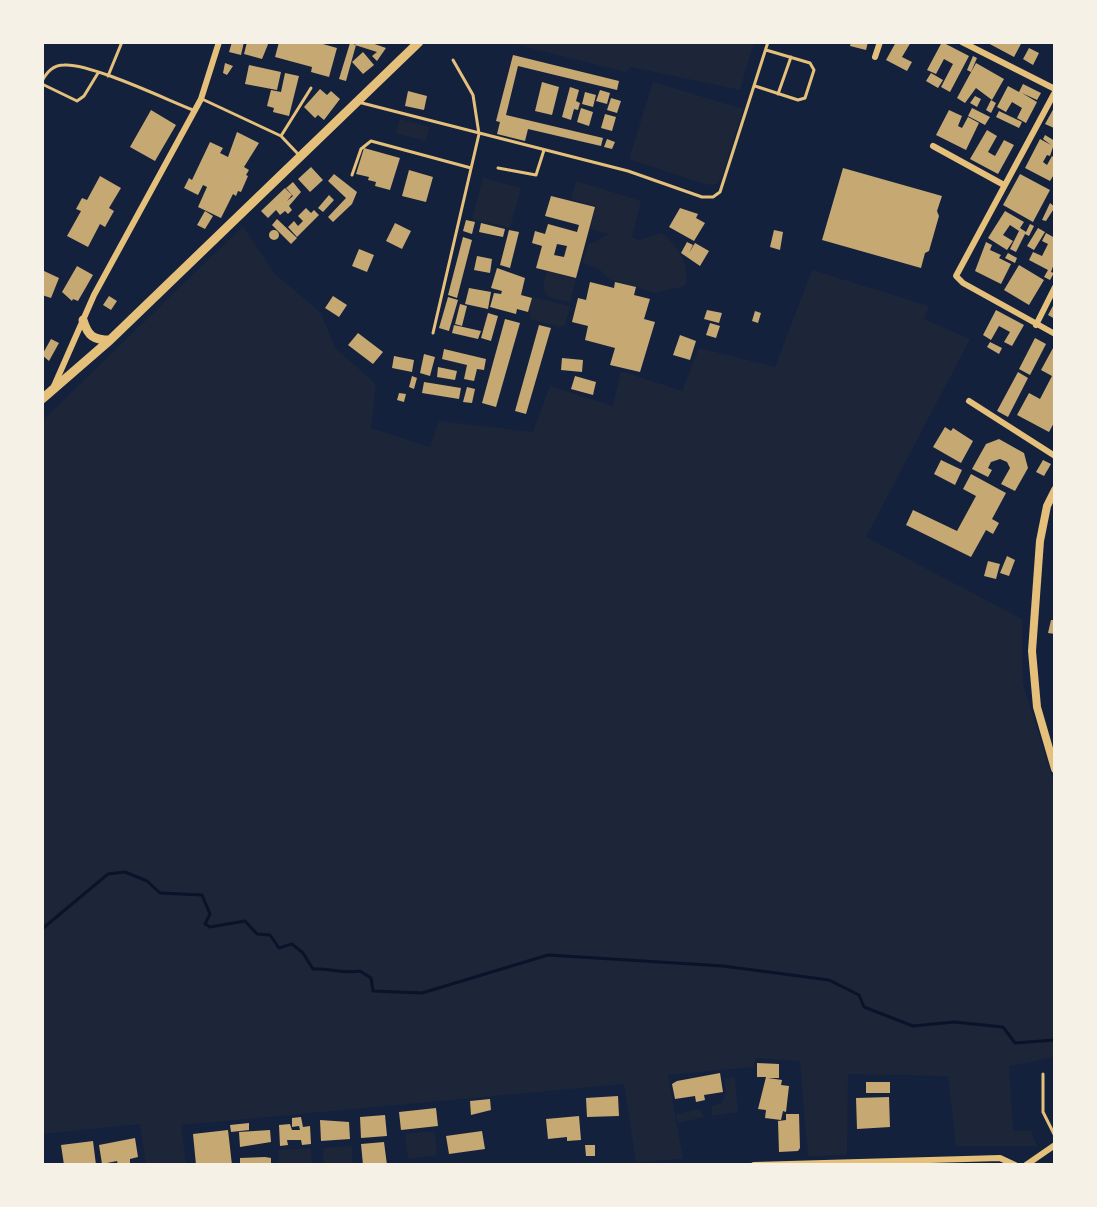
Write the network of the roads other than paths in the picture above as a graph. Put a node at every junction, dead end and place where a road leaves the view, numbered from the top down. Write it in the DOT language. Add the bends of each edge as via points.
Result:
graph roads {
  1 [pos="122,42"];
  2 [pos="219,42"];
  3 [pos="419,42"];
  4 [pos="768,42"];
  5 [pos="880,42"];
  6 [pos="962,42"];
  7 [pos="766,50"];
  8 [pos="791,57"];
  9 [pos="875,57"];
  10 [pos="453,60"];
  11 [pos="98,73"];
  12 [pos="108,76"];
  13 [pos="42,82"];
  14 [pos="754,86"];
  15 [pos="311,88"];
  16 [pos="1055,91"];
  17 [pos="778,94"];
  18 [pos="201,99"];
  19 [pos="356,102"];
  20 [pos="195,111"];
  21 [pos="479,134"];
  22 [pos="281,136"];
  23 [pos="933,146"];
  24 [pos="544,150"];
  25 [pos="301,156"];
  26 [pos="471,168"];
  27 [pos="498,168"];
  28 [pos="352,175"];
  29 [pos="1004,185"];
  30 [pos="1055,287"];
  31 [pos="83,320"];
  32 [pos="1035,325"];
  33 [pos="433,333"];
  34 [pos="1055,334"];
  35 [pos="110,340"];
  36 [pos="52,390"];
  37 [pos="42,399"];
  38 [pos="969,401"];
  39 [pos="1055,456"];
  40 [pos="1055,490"];
  41 [pos="1055,769"];
  42 [pos="1043,1074"];
  43 [pos="1055,1136"];
  44 [pos="1055,1145"];
  45 [pos="754,1165"];
  46 [pos="1015,1165"];
  47 [pos="1026,1165"];
  1 -- 12 [label="lane"];
  2 -- 18 [label="street"];
  3 -- 19 [label="main road"];
  4 -- 7 [label="lane"];
  5 -- 9 [label="street"];
  6 -- 16 [label="street"];
  7 -- 8 [label="lane"];
  7 -- 14 [label="lane"];
  8 -- 17 [label="lane"];
  8 -- 17 [label="lane" via="810,63 814,70 805,98 798,100"];
  10 -- 21 [label="lane" via="473,95"];
  11 -- 12 [label="lane"];
  11 -- 13 [label="lane" via="61,65 52,68"];
  11 -- 13 [label="lane" via="77,101"];
  12 -- 20 [label="lane"];
  14 -- 17 [label="lane"];
  14 -- 24 [label="lane" via="720,192 713,197"];
  15 -- 22 [label="lane"];
  16 -- 29 [label="street"];
  18 -- 20 [label="street"];
  18 -- 22 [label="lane"];
  19 -- 21 [label="lane"];
  19 -- 25 [label="main road"];
  20 -- 31 [label="street"];
  21 -- 24 [label="lane"];
  21 -- 26 [label="lane"];
  22 -- 25 [label="lane"];
  23 -- 29 [label="street"];
  24 -- 27 [label="lane" via="536,175"];
  25 -- 35 [label="main road"];
  26 -- 28 [label="lane" via="371,141 361,149"];
  26 -- 33 [label="lane"];
  29 -- 32 [label="street" via="956,276"];
  30 -- 32 [label="street"];
  31 -- 35 [label="main road" via="90,336"];
  31 -- 36 [label="street"];
  32 -- 34 [label="street"];
  35 -- 36 [label="main road"];
  36 -- 37 [label="main road"];
  38 -- 39 [label="street"];
  40 -- 41 [label="street" via="1047,506 1040,541 1032,651 1037,707"];
  42 -- 43 [label="lane" via="1044,1112"];
  44 -- 47 [label="street"];
  45 -- 46 [label="street" via="1000,1158"];
}
